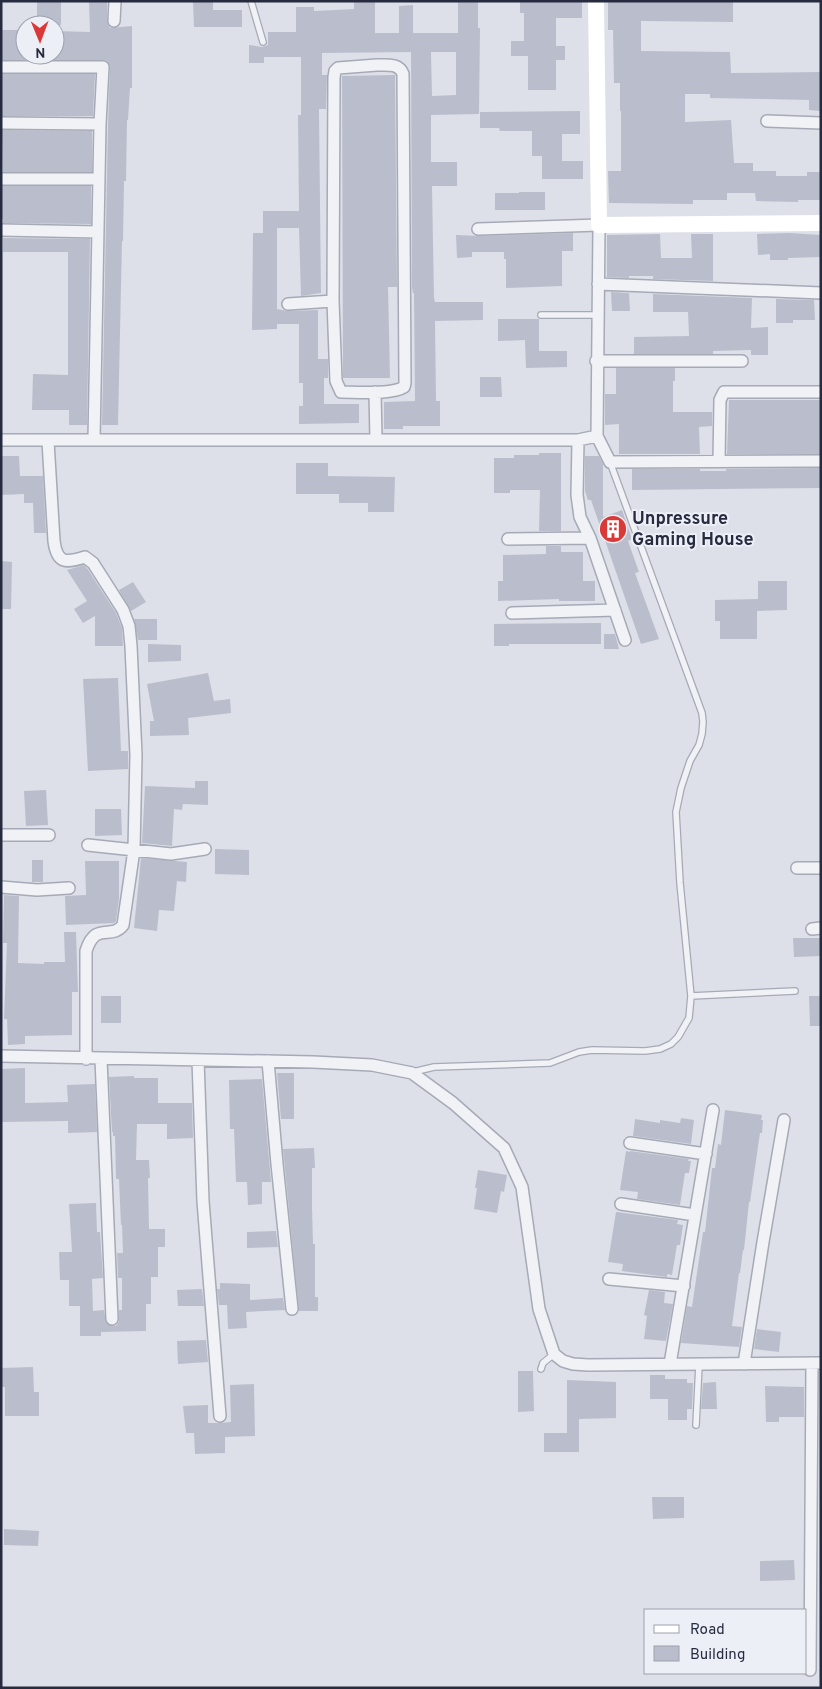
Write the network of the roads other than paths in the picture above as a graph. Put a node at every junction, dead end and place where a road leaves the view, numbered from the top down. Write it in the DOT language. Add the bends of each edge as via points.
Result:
graph roads {
  1 [pos="115,1"];
  2 [pos="251,1"];
  3 [pos="596,1"];
  4 [pos="114,20"];
  5 [pos="263,42"];
  6 [pos="1,67"];
  7 [pos="767,120"];
  8 [pos="1,123"];
  9 [pos="821,123"];
  10 [pos="100,124"];
  11 [pos="1,179"];
  12 [pos="99,179"];
  13 [pos="821,223"];
  14 [pos="599,225"];
  15 [pos="478,229"];
  16 [pos="1,230"];
  17 [pos="98,232"];
  18 [pos="598,284"];
  19 [pos="821,293"];
  20 [pos="333,301"];
  21 [pos="288,304"];
  22 [pos="541,315"];
  23 [pos="597,315"];
  24 [pos="596,361"];
  25 [pos="742,362"];
  26 [pos="375,392"];
  27 [pos="821,392"];
  28 [pos="597,436"];
  29 [pos="1,440"];
  30 [pos="94,440"];
  31 [pos="376,440"];
  32 [pos="578,440"];
  33 [pos="48,441"];
  34 [pos="719,461"];
  35 [pos="821,461"];
  36 [pos="610,462"];
  37 [pos="590,538"];
  38 [pos="508,539"];
  39 [pos="615,610"];
  40 [pos="512,613"];
  41 [pos="625,640"];
  42 [pos="1,835"];
  43 [pos="49,835"];
  44 [pos="88,845"];
  45 [pos="205,849"];
  46 [pos="134,850"];
  47 [pos="798,868"];
  48 [pos="821,868"];
  49 [pos="1,887"];
  50 [pos="69,888"];
  51 [pos="795,991"];
  52 [pos="691,996"];
  53 [pos="1,1056"];
  54 [pos="86,1059"];
  55 [pos="101,1059"];
  56 [pos="198,1060"];
  57 [pos="268,1062"];
  58 [pos="412,1072"];
  59 [pos="713,1110"];
  60 [pos="784,1120"];
  61 [pos="630,1143"];
  62 [pos="706,1154"];
  63 [pos="621,1204"];
  64 [pos="695,1215"];
  65 [pos="609,1280"];
  66 [pos="684,1286"];
  67 [pos="292,1309"];
  68 [pos="112,1320"];
  69 [pos="554,1354"];
  70 [pos="816,1363"];
  71 [pos="670,1364"];
  72 [pos="699,1364"];
  73 [pos="744,1364"];
  74 [pos="541,1369"];
  75 [pos="220,1416"];
  76 [pos="696,1425"];
  77 [pos="810,1670"];
  1 -- 4 [label="street"];
  2 -- 5 [label="lane"];
  3 -- 14 [label="street"];
  6 -- 10 [label="street" via="103,67"];
  7 -- 9 [label="street"];
  8 -- 10 [label="street"];
  10 -- 12 [label="street"];
  11 -- 12 [label="street"];
  12 -- 17 [label="street"];
  13 -- 14 [label="street"];
  14 -- 15 [label="street"];
  14 -- 18 [label="street"];
  16 -- 17 [label="street"];
  17 -- 30 [label="street"];
  18 -- 19 [label="street"];
  18 -- 23 [label="street"];
  20 -- 21 [label="street"];
  20 -- 26 [label="street" via="338,389 341,392"];
  20 -- 26 [label="street" via="335,71 346,66 394,66 403,74 405,383 400,389"];
  22 -- 23 [label="lane"];
  23 -- 24 [label="street"];
  24 -- 25 [label="street"];
  24 -- 28 [label="street"];
  26 -- 31 [label="street"];
  27 -- 34 [label="street" via="724,392 720,400"];
  28 -- 32 [label="street"];
  28 -- 36 [label="street"];
  29 -- 33 [label="street"];
  30 -- 31 [label="street"];
  30 -- 33 [label="street"];
  31 -- 32 [label="street"];
  32 -- 37 [label="street" via="578,509"];
  33 -- 46 [label="street" via="56,552 67,562 85,558 93,562 129,626 136,755"];
  34 -- 35 [label="street"];
  34 -- 36 [label="street"];
  36 -- 52 [label="lane" via="702,713 699,745 690,761 676,812"];
  37 -- 38 [label="street"];
  37 -- 39 [label="street"];
  39 -- 40 [label="street"];
  39 -- 41 [label="street"];
  42 -- 43 [label="street"];
  44 -- 46 [label="street"];
  45 -- 46 [label="street" via="171,854"];
  46 -- 54 [label="street" via="123,925 120,930 104,931 92,937 86,951"];
  47 -- 48 [label="street"];
  49 -- 50 [label="street"];
  51 -- 52 [label="lane"];
  52 -- 58 [label="lane" via="689,1018 671,1044 660,1049 592,1050 550,1064 434,1067"];
  53 -- 54 [label="street"];
  54 -- 55 [label="street"];
  55 -- 56 [label="street"];
  55 -- 68 [label="street"];
  56 -- 57 [label="street"];
  56 -- 75 [label="street" via="203,1201"];
  57 -- 58 [label="street" via="372,1065"];
  57 -- 67 [label="street"];
  58 -- 69 [label="street" via="504,1148 522,1187 539,1309"];
  59 -- 62 [label="street"];
  60 -- 73 [label="street"];
  61 -- 62 [label="street"];
  62 -- 64 [label="street"];
  63 -- 64 [label="street"];
  64 -- 66 [label="street"];
  65 -- 66 [label="street"];
  66 -- 71 [label="street"];
  69 -- 71 [label="street" via="573,1364"];
  69 -- 74 [label="lane"];
  70 -- 73 [label="street"];
  70 -- 77 [label="street"];
  71 -- 72 [label="street"];
  72 -- 73 [label="street"];
  72 -- 76 [label="lane"];
}
